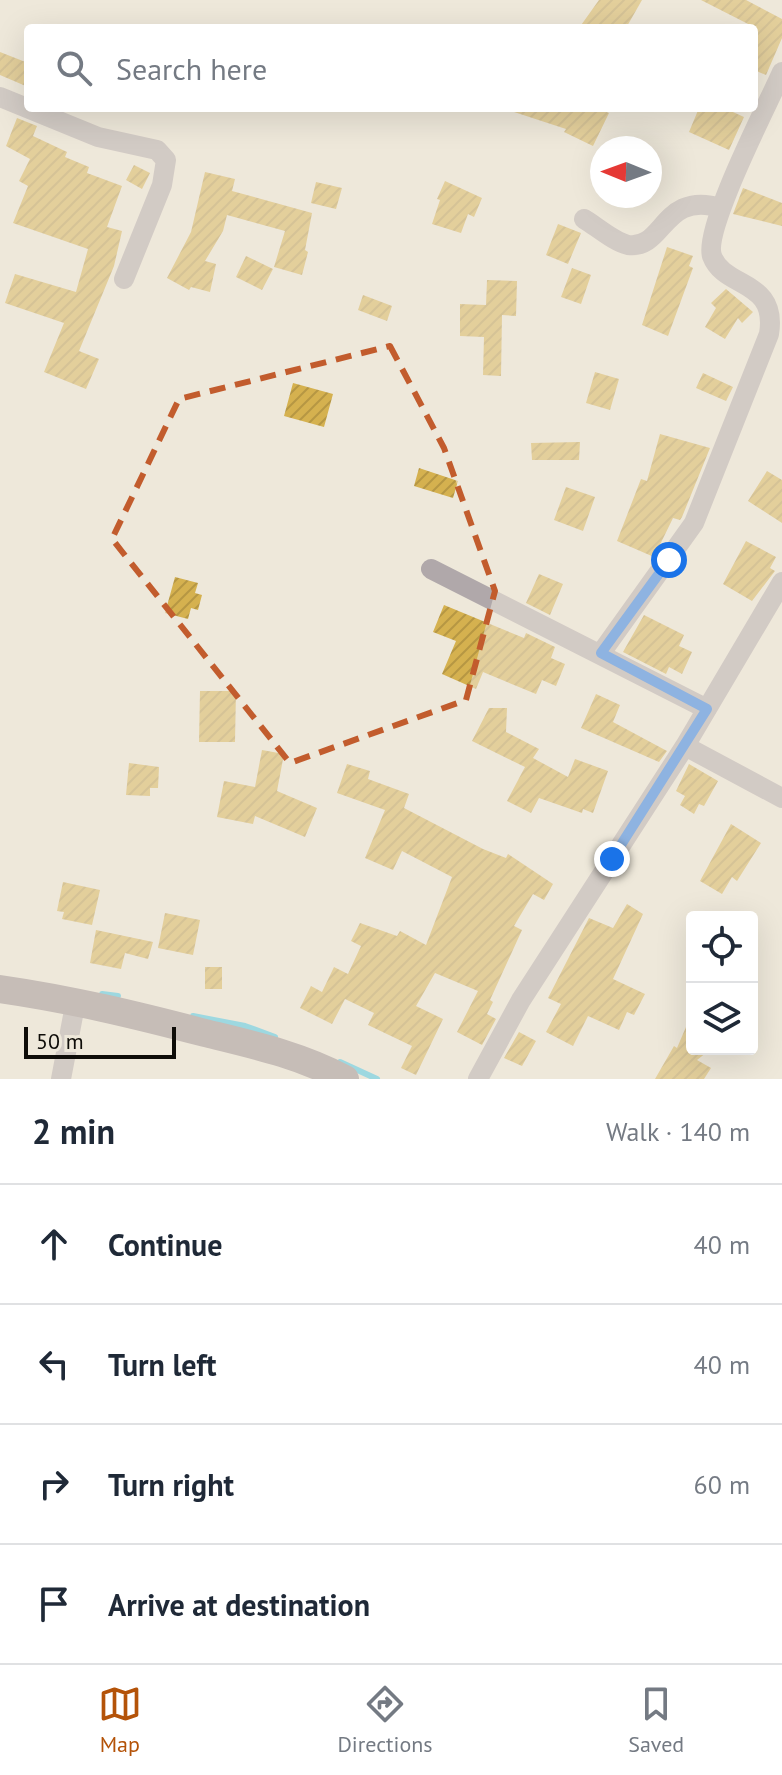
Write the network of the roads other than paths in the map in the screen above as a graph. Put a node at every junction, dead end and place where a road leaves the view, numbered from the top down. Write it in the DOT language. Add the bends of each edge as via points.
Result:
graph roads {
  1 [pos="782,72"];
  2 [pos="0,97"];
  3 [pos="24,107"];
  4 [pos="37,112"];
  5 [pos="721,208"];
  6 [pos="584,219"];
  7 [pos="124,279"];
  8 [pos="431,569"];
  9 [pos="782,582"];
  10 [pos="601,653"];
  11 [pos="707,709"];
  12 [pos="685,746"];
  13 [pos="782,798"];
  14 [pos="0,989"];
  15 [pos="76,1000"];
  16 [pos="61,1079"];
  17 [pos="345,1079"];
  18 [pos="478,1079"];
  1 -- 5 [label="street"];
  2 -- 3 [label="street"];
  4 -- 7 [label="street" via="98,137 157,150 166,160 162,185"];
  5 -- 6 [label="street" via="702,202 688,205 641,243 627,245"];
  5 -- 10 [label="street" via="712,254 717,264 769,305 769,334 694,523"];
  8 -- 10 [label="street"];
  9 -- 11 [label="street"];
  10 -- 11 [label="street"];
  11 -- 12 [label="street"];
  12 -- 13 [label="street"];
  12 -- 18 [label="street" via="521,1000"];
  14 -- 15 [label="street"];
  15 -- 16 [label="street"];
  15 -- 17 [label="street" via="310,1060"];
}
